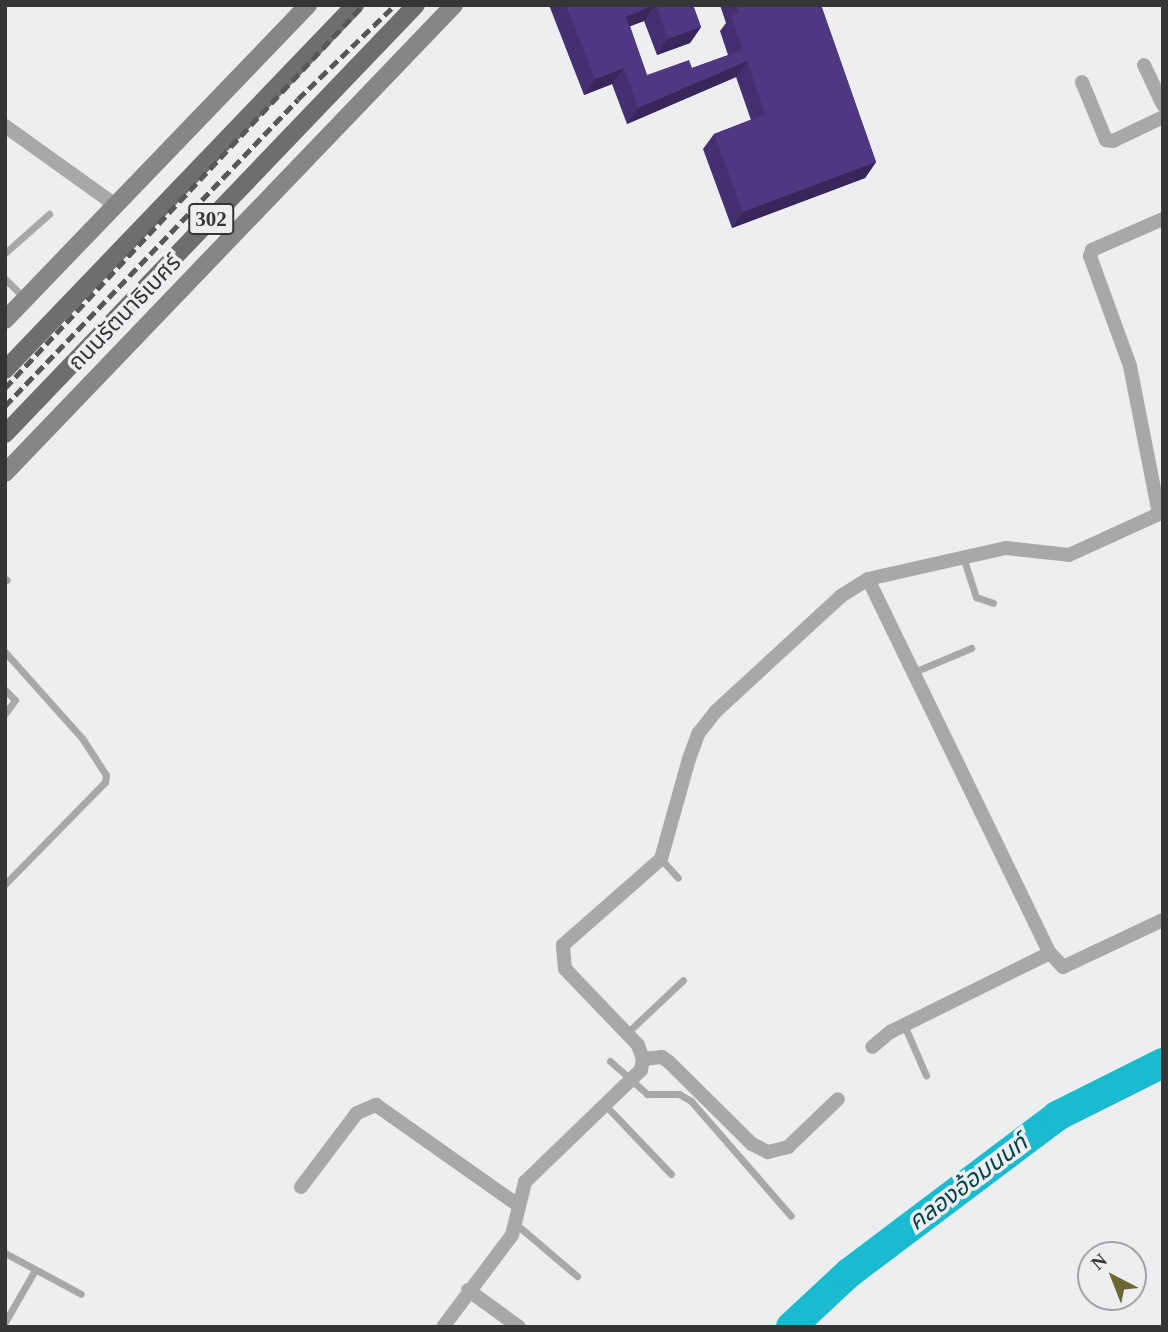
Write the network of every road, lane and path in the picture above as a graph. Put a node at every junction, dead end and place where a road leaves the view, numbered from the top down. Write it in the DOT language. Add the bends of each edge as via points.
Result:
graph roads {
  1 [pos="355,5"];
  2 [pos="416,5"];
  3 [pos="454,5"];
  4 [pos="300,8"];
  5 [pos="1144,65"];
  6 [pos="1082,82"];
  7 [pos="1163,105"];
  8 [pos="1163,117"];
  9 [pos="5,125"];
  10 [pos="114,204"];
  11 [pos="49,214"];
  12 [pos="1163,219"];
  13 [pos="5,253"];
  14 [pos="5,279"];
  15 [pos="26,298"];
  16 [pos="57,316"];
  17 [pos="5,320"];
  18 [pos="88,348"];
  19 [pos="5,362"];
  20 [pos="5,370"];
  21 [pos="5,434"];
  22 [pos="5,444"];
  23 [pos="5,473"];
  24 [pos="1161,521"];
  25 [pos="964,560"];
  26 [pos="868,579"];
  27 [pos="993,603"];
  28 [pos="971,648"];
  29 [pos="5,652"];
  30 [pos="914,672"];
  31 [pos="5,690"];
  32 [pos="5,714"];
  33 [pos="661,859"];
  34 [pos="678,878"];
  35 [pos="5,884"];
  36 [pos="1163,920"];
  37 [pos="1050,953"];
  38 [pos="683,980"];
  39 [pos="904,1025"];
  40 [pos="627,1033"];
  41 [pos="872,1047"];
  42 [pos="643,1059"];
  43 [pos="610,1061"];
  44 [pos="926,1075"];
  45 [pos="631,1083"];
  46 [pos="838,1099"];
  47 [pos="606,1106"];
  48 [pos="671,1174"];
  49 [pos="301,1187"];
  50 [pos="519,1206"];
  51 [pos="791,1216"];
  52 [pos="517,1225"];
  53 [pos="5,1253"];
  54 [pos="35,1270"];
  55 [pos="578,1276"];
  56 [pos="468,1290"];
  57 [pos="81,1294"];
  58 [pos="5,1322"];
  59 [pos="443,1327"];
  60 [pos="519,1327"];
  1 -- 16 [label="main road, ถนนรัตนาธิเบศร์ / 302"];
  2 -- 18 [label="main road, ถนนรัตนาธิเบศร์ / 302"];
  3 -- 23 [label="main road, ถนนรัตนาธิเบศร์ / 302"];
  4 -- 10 [label="main road"];
  5 -- 7 [label="street"];
  6 -- 8 [label="street" via="1106,140 1113,141"];
  9 -- 10 [label="street"];
  10 -- 15 [label="main road"];
  11 -- 13 [label="lane"];
  12 -- 24 [label="street" via="1091,250 1090,256 1129,366"];
  14 -- 15 [label="lane"];
  15 -- 17 [label="main road"];
  16 -- 19 [label="main road"];
  16 -- 20 [label="main road, ถนนรัตนาธิเบศร์ / 302"];
  18 -- 21 [label="main road, ถนนรัตนาธิเบศร์ / 302"];
  18 -- 22 [label="main road"];
  24 -- 25 [label="street" via="1069,555 1006,548"];
  25 -- 26 [label="street"];
  25 -- 27 [label="lane" via="976,597"];
  26 -- 30 [label="street"];
  26 -- 33 [label="street" via="831,605 715,712 698,734"];
  28 -- 30 [label="lane"];
  29 -- 35 [label="lane" via="82,738 106,775 105,782"];
  30 -- 37 [label="street"];
  31 -- 32 [label="lane" via="15,700"];
  33 -- 34 [label="lane"];
  33 -- 40 [label="street" via="563,945 565,969"];
  36 -- 37 [label="street" via="1063,967"];
  37 -- 39 [label="street"];
  38 -- 40 [label="lane"];
  39 -- 41 [label="street"];
  39 -- 44 [label="lane"];
  40 -- 42 [label="street"];
  42 -- 45 [label="street"];
  42 -- 46 [label="street" via="662,1057 669,1062 752,1144 768,1152 788,1147"];
  43 -- 45 [label="lane"];
  45 -- 47 [label="street"];
  45 -- 51 [label="lane" via="656,1097 679,1094 691,1101"];
  47 -- 48 [label="lane"];
  47 -- 50 [label="street" via="536,1167 525,1182"];
  49 -- 50 [label="street" via="357,1113 376,1105 385,1107"];
  50 -- 52 [label="street"];
  52 -- 55 [label="lane"];
  52 -- 56 [label="street"];
  53 -- 54 [label="lane"];
  54 -- 57 [label="lane"];
  54 -- 58 [label="lane"];
  56 -- 59 [label="street"];
  56 -- 60 [label="street"];
}
